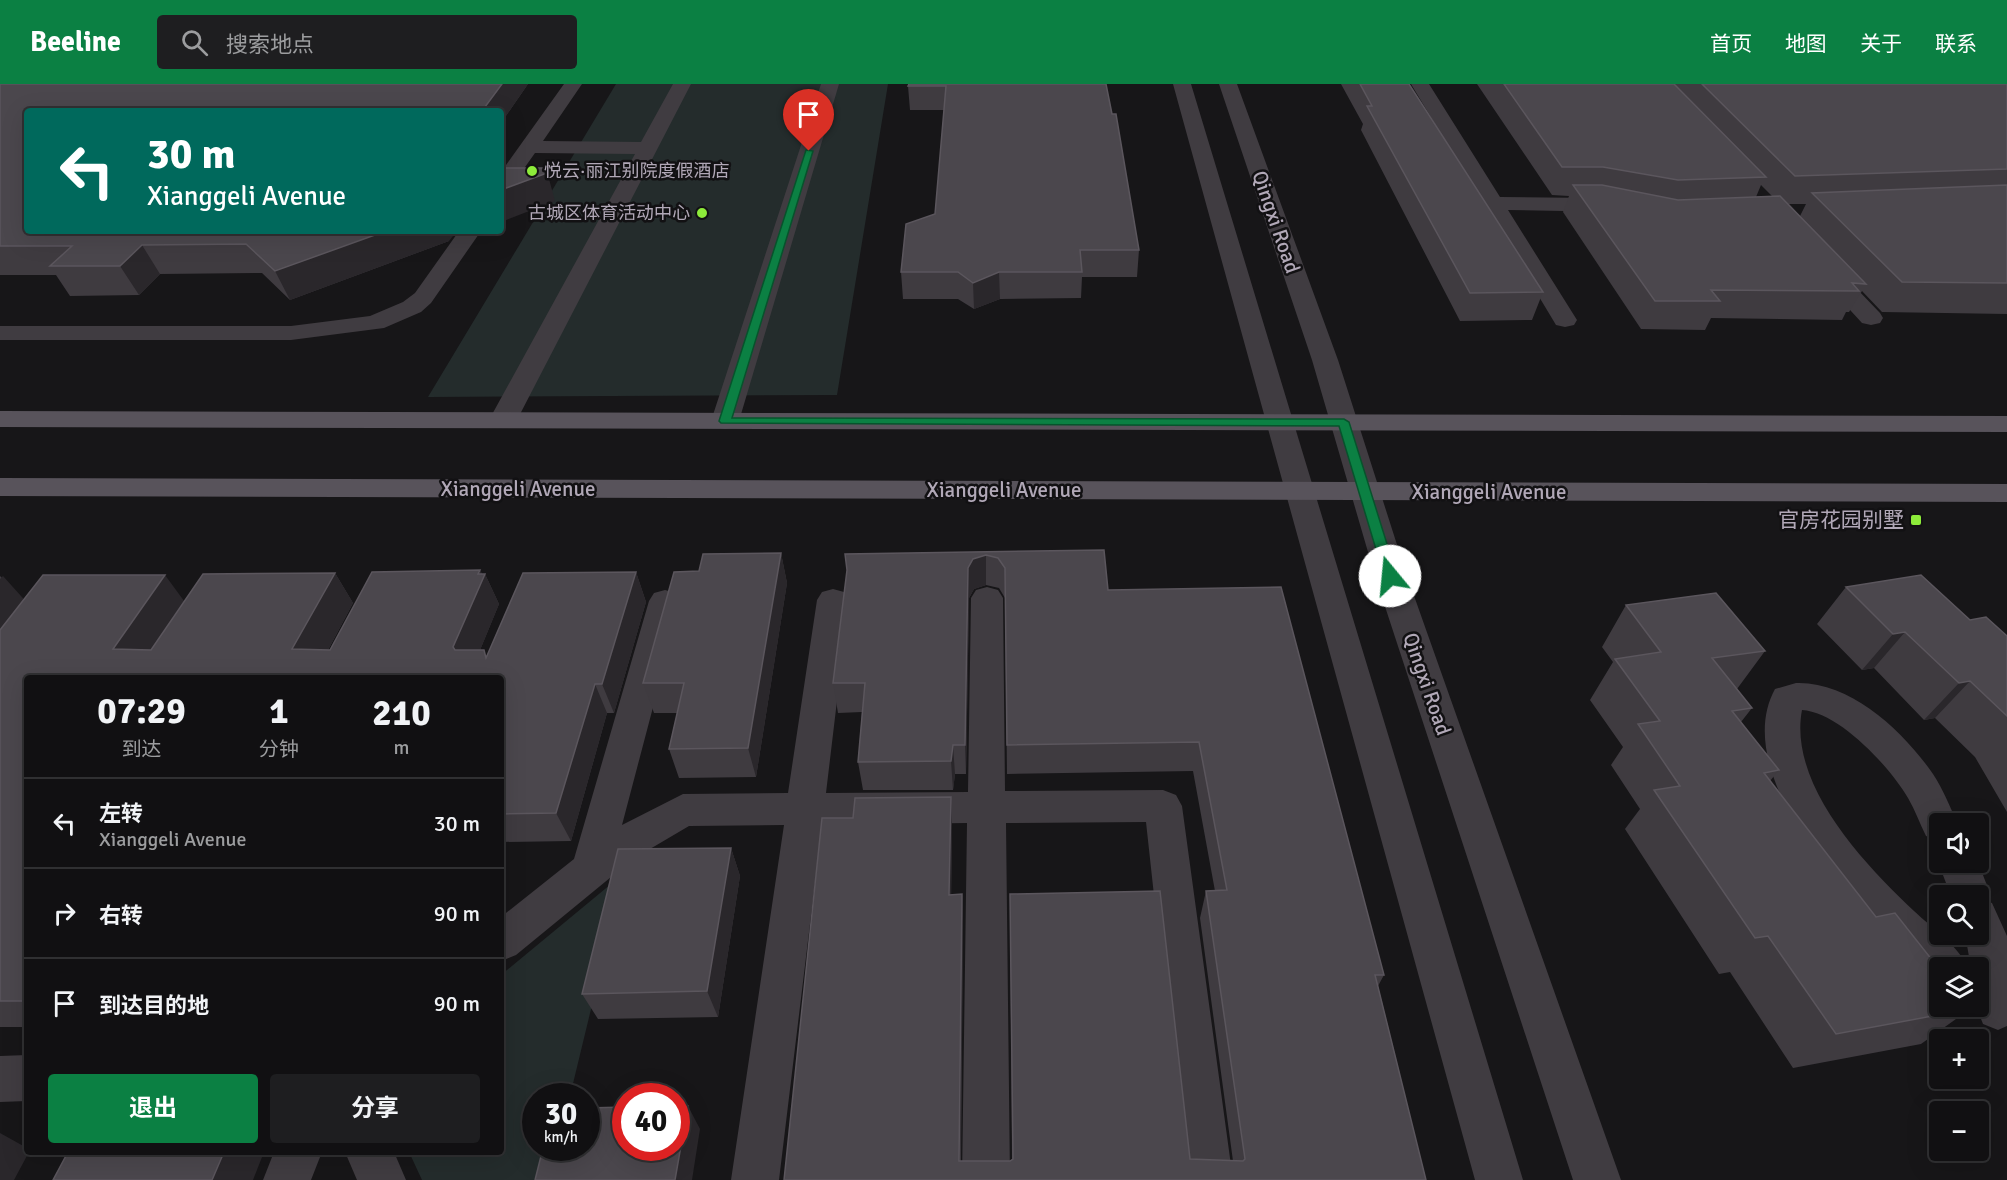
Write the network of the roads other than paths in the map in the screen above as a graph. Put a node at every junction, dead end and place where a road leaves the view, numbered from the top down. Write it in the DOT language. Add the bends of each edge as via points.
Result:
graph roads {
  1 [pos="573,84"];
  2 [pos="682,84"];
  3 [pos="830,84"];
  4 [pos="1182,84"];
  5 [pos="1228,84"];
  6 [pos="1419,84"];
  7 [pos="529,147"];
  8 [pos="648,148"];
  9 [pos="504,183"];
  10 [pos="1493,203"];
  11 [pos="1632,212"];
  12 [pos="468,234"];
  13 [pos="1810,254"];
  14 [pos="1871,318"];
  15 [pos="1565,320"];
  16 [pos="0,333"];
  17 [pos="0,418"];
  18 [pos="502,420"];
  19 [pos="725,421"];
  20 [pos="1280,422"];
  21 [pos="1344,422"];
  22 [pos="2007,424"];
  23 [pos="0,487"];
  24 [pos="1299,491"];
  25 [pos="1364,491"];
  26 [pos="2007,493"];
  27 [pos="987,598"];
  28 [pos="833,600"];
  29 [pos="664,601"];
  30 [pos="986,807"];
  31 [pos="805,809"];
  32 [pos="1934,813"];
  33 [pos="591,870"];
  34 [pos="504,940"];
  35 [pos="1988,945"];
  36 [pos="1936,957"];
  37 [pos="1994,1007"];
  38 [pos="24,1078"];
  39 [pos="0,1079"];
  40 [pos="297,1155"];
  41 [pos="370,1155"];
  42 [pos="287,1180"];
  43 [pos="382,1180"];
  44 [pos="755,1180"];
  45 [pos="986,1180"];
  46 [pos="1209,1180"];
  47 [pos="1499,1180"];
  48 [pos="1596,1180"];
  1 -- 7 [label="street"];
  2 -- 8 [label="street"];
  3 -- 19 [label="street"];
  4 -- 20 [label="street"];
  5 -- 21 [label="street, Qingxi Road"];
  6 -- 10 [label="street"];
  7 -- 8 [label="street"];
  7 -- 9 [label="street"];
  8 -- 18 [label="street"];
  10 -- 11 [label="street" via="1591,204"];
  10 -- 15 [label="street"];
  12 -- 16 [label="street" via="423,298 404,312 375,323 291,333"];
  13 -- 14 [label="street"];
  17 -- 18 [label="main road"];
  18 -- 19 [label="main road"];
  19 -- 20 [label="main road"];
  20 -- 21 [label="main road"];
  20 -- 24 [label="street"];
  21 -- 22 [label="main road"];
  21 -- 25 [label="street, Qingxi Road"];
  23 -- 24 [label="main road, Xianggeli Avenue"];
  24 -- 25 [label="main road, Xianggeli Avenue"];
  24 -- 47 [label="street"];
  25 -- 26 [label="main road, Xianggeli Avenue"];
  25 -- 48 [label="street, Qingxi Road"];
  27 -- 30 [label="street"];
  28 -- 31 [label="street"];
  29 -- 33 [label="street"];
  30 -- 31 [label="street"];
  30 -- 45 [label="street"];
  30 -- 46 [label="street" via="1163,806"];
  31 -- 33 [label="street" via="683,810 619,847"];
  31 -- 44 [label="street"];
  32 -- 36 [label="street" via="1920,786 1893,751 1862,725 1822,699 1787,698 1782,709 1784,754 1806,808 1837,856 1867,891"];
  33 -- 34 [label="street"];
  35 -- 37 [label="street"];
  38 -- 39 [label="street"];
  40 -- 42 [label="street"];
  41 -- 43 [label="street"];
}
